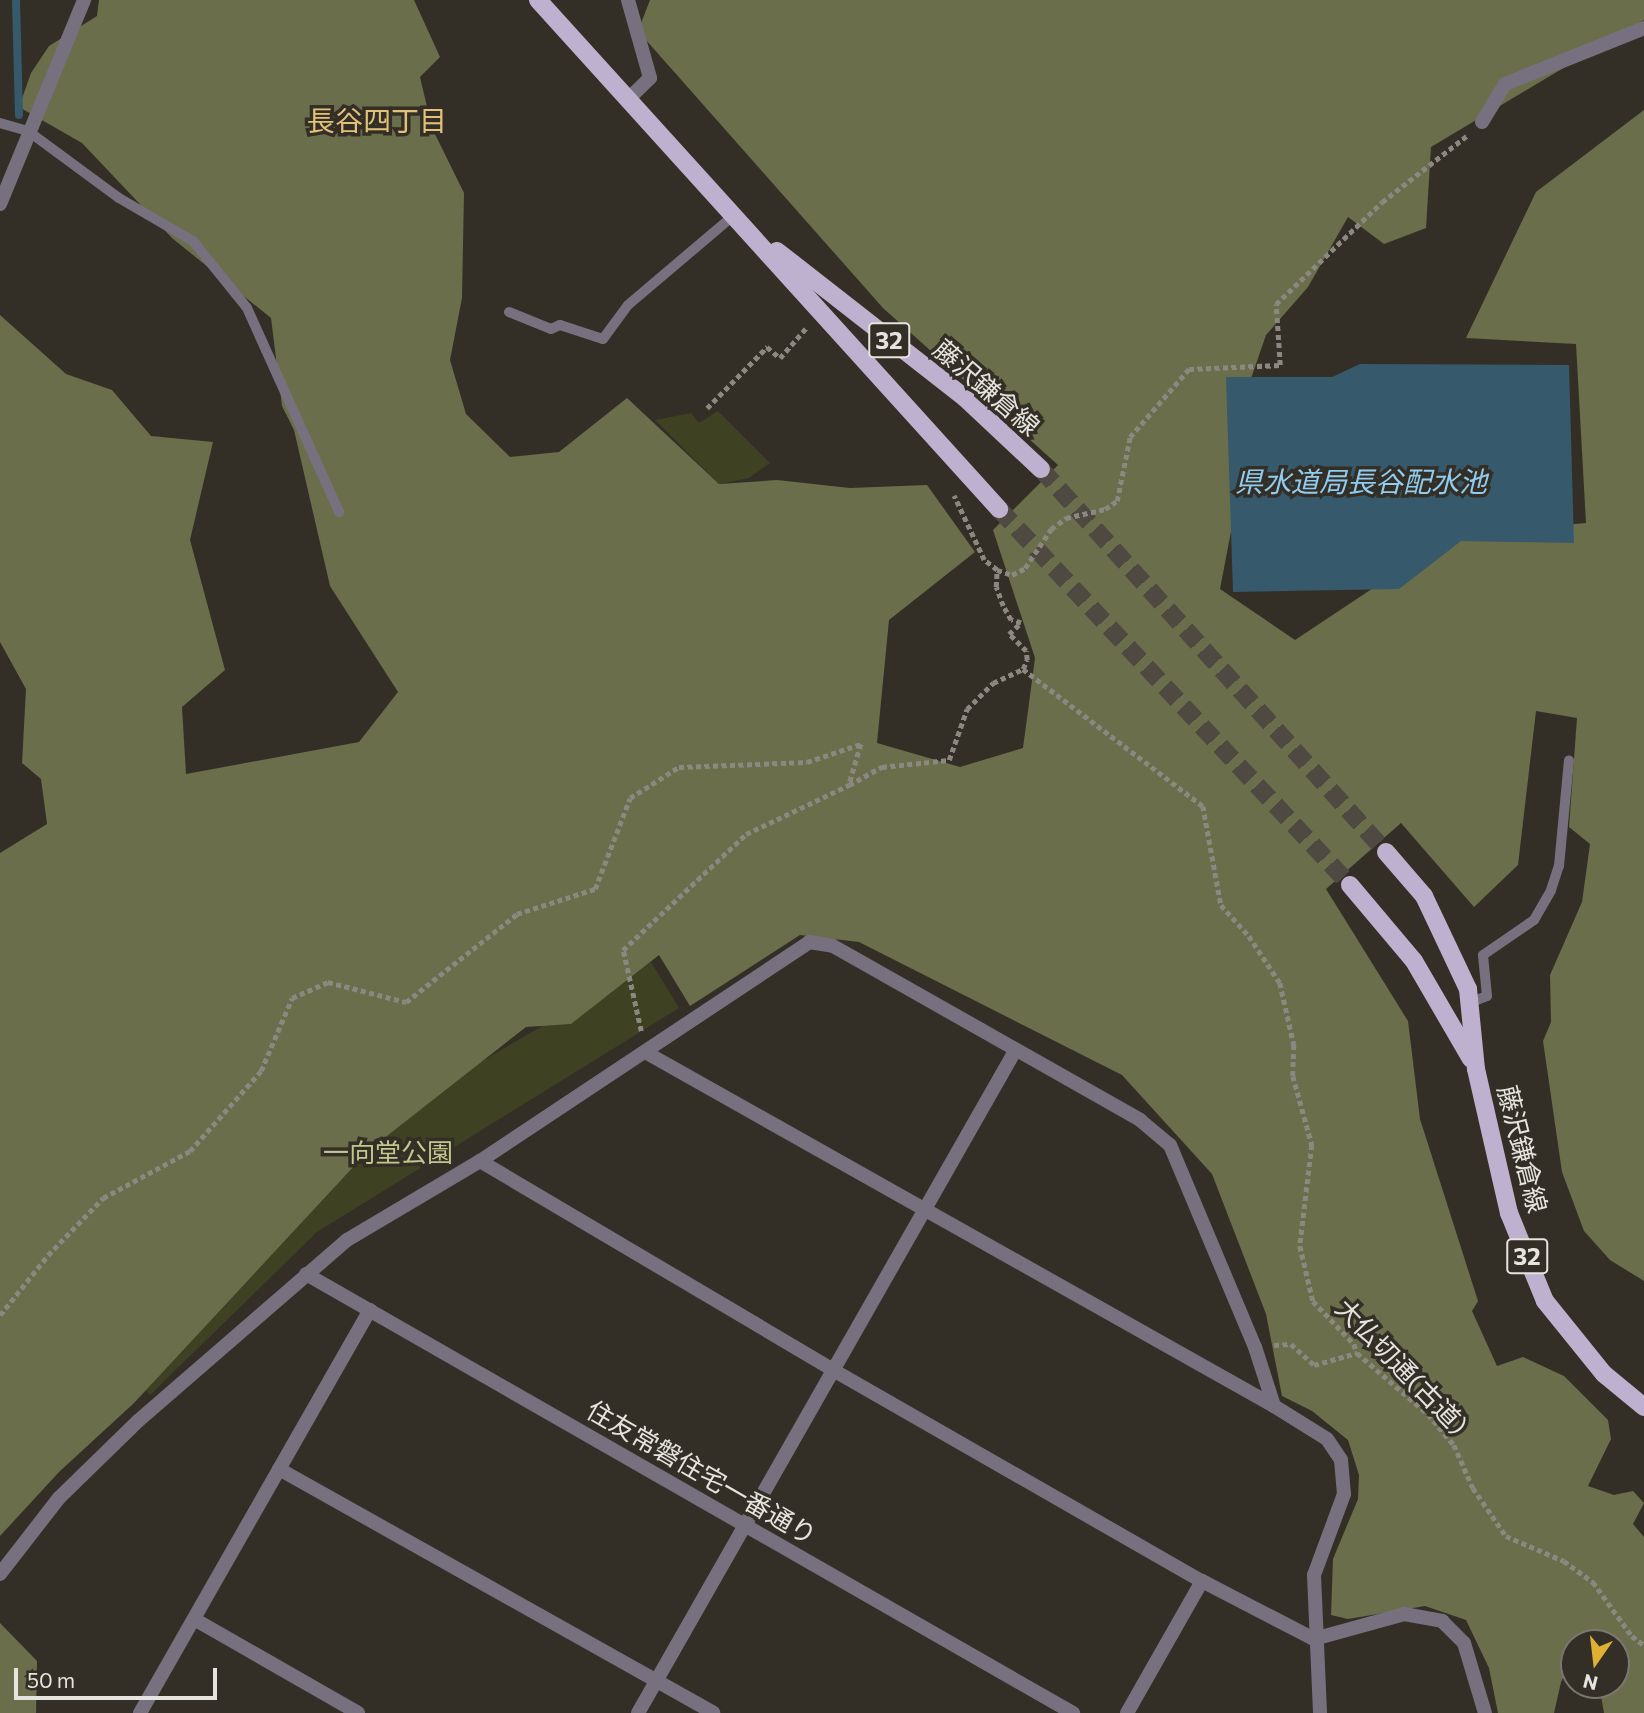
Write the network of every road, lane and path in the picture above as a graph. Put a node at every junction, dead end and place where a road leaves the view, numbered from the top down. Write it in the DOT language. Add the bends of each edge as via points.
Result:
graph roads {
  1 [pos="84,0"];
  2 [pos="538,0"];
  3 [pos="628,0"];
  4 [pos="1644,28"];
  5 [pos="628,99"];
  6 [pos="1482,122"];
  7 [pos="0,123"];
  8 [pos="28,131"];
  9 [pos="0,205"];
  10 [pos="733,216"];
  11 [pos="509,312"];
  12 [pos="820,312"];
  13 [pos="707,408"];
  14 [pos="1041,469"];
  15 [pos="952,491"];
  16 [pos="999,509"];
  17 [pos="339,512"];
  18 [pos="998,570"];
  19 [pos="1023,669"];
  20 [pos="1569,760"];
  21 [pos="849,785"];
  22 [pos="1387,852"];
  23 [pos="1350,885"];
  24 [pos="1469,1003"];
  25 [pos="1015,1051"];
  26 [pos="645,1052"];
  27 [pos="1476,1069"];
  28 [pos="480,1161"];
  29 [pos="923,1211"];
  30 [pos="306,1274"];
  31 [pos="370,1310"];
  32 [pos="0,1315"];
  33 [pos="1255,1347"];
  34 [pos="1357,1353"];
  35 [pos="833,1370"];
  36 [pos="1274,1406"];
  37 [pos="1644,1407"];
  38 [pos="279,1469"];
  39 [pos="745,1525"];
  40 [pos="0,1574"];
  41 [pos="1202,1581"];
  42 [pos="194,1619"];
  43 [pos="1314,1639"];
  44 [pos="1644,1645"];
  45 [pos="656,1681"];
  46 [pos="141,1713"];
  47 [pos="358,1713"];
  48 [pos="638,1713"];
  49 [pos="713,1713"];
  50 [pos="1073,1713"];
  51 [pos="1127,1713"];
  52 [pos="1320,1713"];
  53 [pos="1485,1713"];
  1 -- 8 [label="street"];
  2 -- 5 [label="main road, 藤沢鎌倉線 / 32"];
  3 -- 5 [label="street" via="650,78"];
  4 -- 6 [label="street" via="1505,84"];
  5 -- 10 [label="main road, 藤沢鎌倉線 / 32"];
  6 -- 18 [label="path" via="1382,202 1276,304 1280,365 1189,369 1130,437 1117,501 1105,509 1066,517 1051,529 1025,568 1012,575"];
  7 -- 8 [label="lane"];
  8 -- 9 [label="street"];
  8 -- 17 [label="lane" via="119,198 193,241 209,260 247,308"];
  10 -- 11 [label="lane" via="628,304 603,339 560,325 551,329"];
  10 -- 12 [label="main road, 藤沢鎌倉線 / 32"];
  10 -- 14 [label="main road, 藤沢鎌倉線 / 32" via="965,398"];
  12 -- 13 [label="path" via="780,358 767,347"];
  12 -- 16 [label="main road, 藤沢鎌倉線 / 32"];
  15 -- 18 [label="path" via="984,560"];
  18 -- 19 [label="path" via="996,587 1003,606 1011,620 1021,623 1009,634 1026,651"];
  19 -- 21 [label="path" via="993,683 967,709 949,760 882,767"];
  19 -- 34 [label="path, 大仏切通(古道)" via="1203,806 1221,905 1249,936 1280,983 1294,1045 1293,1076 1311,1145 1301,1210 1304,1277 1313,1301 1354,1343"];
  20 -- 24 [label="lane" via="1559,866 1551,890 1534,920 1483,955 1488,996"];
  21 -- 26 [label="path" via="746,834 623,950"];
  21 -- 32 [label="path" via="861,744 807,762 679,767 630,799 594,889 517,914 406,1002 328,982 292,998 261,1072 190,1151 103,1198 48,1255"];
  22 -- 24 [label="main road, 藤沢鎌倉線 / 32" via="1424,896 1445,933"];
  23 -- 27 [label="main road, 藤沢鎌倉線 / 32" via="1414,961"];
  24 -- 27 [label="main road, 藤沢鎌倉線 / 32"];
  25 -- 26 [label="street" via="833,946 808,942"];
  25 -- 29 [label="street"];
  25 -- 33 [label="street" via="1140,1119 1170,1145"];
  26 -- 28 [label="street"];
  26 -- 29 [label="street"];
  27 -- 37 [label="main road, 藤沢鎌倉線 / 32" via="1510,1213 1545,1301 1604,1374"];
  28 -- 30 [label="street" via="347,1240"];
  28 -- 35 [label="street"];
  29 -- 35 [label="street"];
  29 -- 36 [label="street"];
  30 -- 31 [label="street, 住友常磐住宅一番通り"];
  30 -- 40 [label="street" via="138,1421 59,1498"];
  31 -- 38 [label="street"];
  31 -- 39 [label="street, 住友常磐住宅一番通り"];
  33 -- 34 [label="path" via="1291,1344 1314,1366"];
  33 -- 36 [label="street"];
  34 -- 44 [label="path, 大仏切通(古道)" via="1428,1414 1454,1445 1473,1488 1506,1536 1564,1561 1593,1582 1632,1636"];
  35 -- 39 [label="street"];
  35 -- 41 [label="street"];
  36 -- 43 [label="street" via="1327,1439 1341,1460 1345,1480 1314,1575"];
  38 -- 42 [label="street"];
  38 -- 45 [label="street"];
  39 -- 45 [label="street"];
  39 -- 50 [label="street, 住友常磐住宅一番通り"];
  41 -- 43 [label="street"];
  41 -- 51 [label="street"];
  42 -- 46 [label="street"];
  42 -- 47 [label="street"];
  43 -- 52 [label="street"];
  43 -- 53 [label="street" via="1404,1614 1442,1621 1464,1643"];
  45 -- 48 [label="street"];
  45 -- 49 [label="street"];
}
